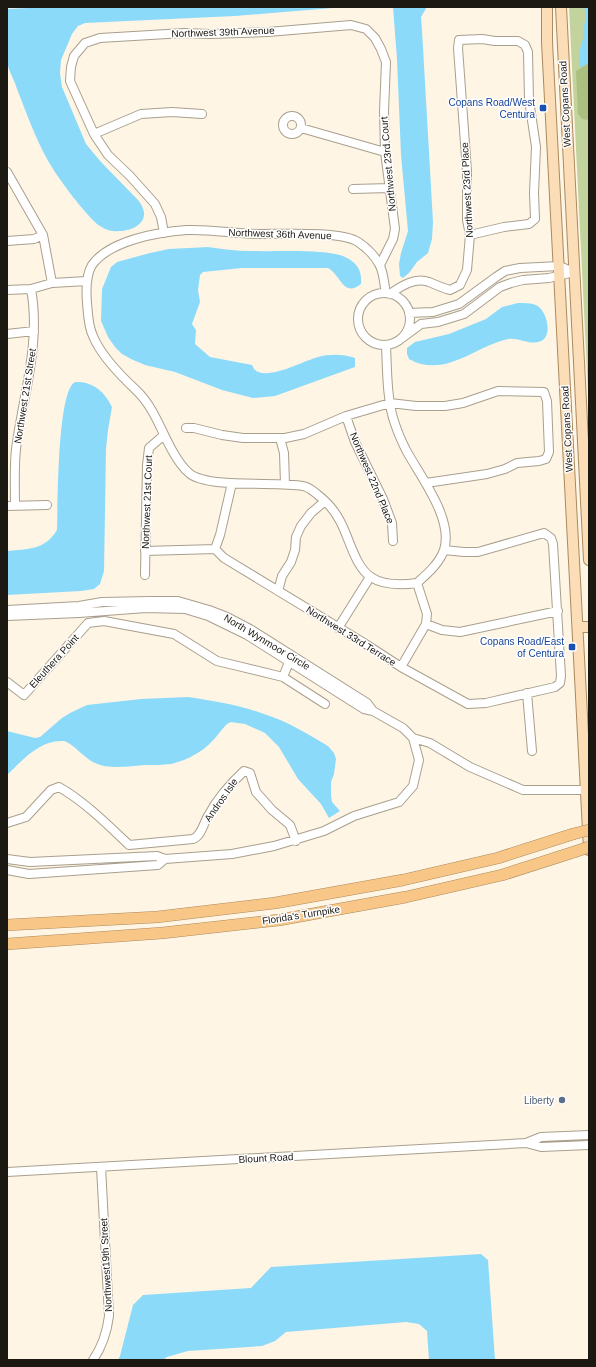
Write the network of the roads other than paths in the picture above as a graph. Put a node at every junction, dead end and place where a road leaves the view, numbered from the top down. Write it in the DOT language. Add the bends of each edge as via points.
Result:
graph roads {
  1 [pos="547,7"];
  2 [pos="561,7"];
  3 [pos="375,38"];
  4 [pos="550,96"];
  5 [pos="564,96"];
  6 [pos="202,114"];
  7 [pos="301,128"];
  8 [pos="94,134"];
  9 [pos="385,152"];
  10 [pos="7,172"];
  11 [pos="390,188"];
  12 [pos="353,189"];
  13 [pos="164,233"];
  14 [pos="44,235"];
  15 [pos="470,235"];
  16 [pos="7,241"];
  17 [pos="380,265"];
  18 [pos="506,271"];
  19 [pos="559,271"];
  20 [pos="574,272"];
  21 [pos="87,281"];
  22 [pos="52,283"];
  23 [pos="410,283"];
  24 [pos="511,283"];
  25 [pos="31,289"];
  26 [pos="7,290"];
  27 [pos="388,294"];
  28 [pos="447,308"];
  29 [pos="408,310"];
  30 [pos="449,319"];
  31 [pos="34,331"];
  32 [pos="7,334"];
  33 [pos="402,338"];
  34 [pos="386,345"];
  35 [pos="390,403"];
  36 [pos="346,416"];
  37 [pos="186,428"];
  38 [pos="164,435"];
  39 [pos="280,438"];
  40 [pos="232,483"];
  41 [pos="426,483"];
  42 [pos="285,484"];
  43 [pos="325,501"];
  44 [pos="11,505"];
  45 [pos="47,505"];
  46 [pos="393,541"];
  47 [pos="215,549"];
  48 [pos="444,550"];
  49 [pos="146,551"];
  50 [pos="589,560"];
  51 [pos="145,575"];
  52 [pos="370,577"];
  53 [pos="417,583"];
  54 [pos="278,591"];
  55 [pos="103,606"];
  56 [pos="7,610"];
  57 [pos="558,611"];
  58 [pos="7,616"];
  59 [pos="104,621"];
  60 [pos="426,624"];
  61 [pos="578,627"];
  62 [pos="589,627"];
  63 [pos="338,628"];
  64 [pos="290,659"];
  65 [pos="401,667"];
  66 [pos="284,677"];
  67 [pos="7,682"];
  68 [pos="527,693"];
  69 [pos="325,704"];
  70 [pos="413,738"];
  71 [pos="532,751"];
  72 [pos="588,794"];
  73 [pos="7,823"];
  74 [pos="589,830"];
  75 [pos="296,841"];
  76 [pos="162,842"];
  77 [pos="589,849"];
  78 [pos="7,859"];
  79 [pos="165,859"];
  80 [pos="7,870"];
  81 [pos="7,925"];
  82 [pos="7,944"];
  83 [pos="589,1135"];
  84 [pos="526,1143"];
  85 [pos="589,1144"];
  86 [pos="101,1167"];
  87 [pos="7,1172"];
  88 [pos="94,1360"];
  1 -- 4 [label="main road, West Copans Road"];
  2 -- 5 [label="main road, West Copans Road"];
  3 -- 8 [label="street, Northwest 39th Avenue" via="366,29 352,24 268,32 100,38 85,43 74,56 70,80"];
  3 -- 9 [label="street, Northwest 23rd Court" via="386,62"];
  4 -- 5 [label="main road"];
  4 -- 19 [label="main road, West Copans Road"];
  5 -- 20 [label="main road, West Copans Road"];
  6 -- 8 [label="street" via="141,114"];
  7 -- 9 [label="street"];
  8 -- 13 [label="street" via="108,155 155,204"];
  9 -- 11 [label="street, Northwest 23rd Court"];
  10 -- 14 [label="street"];
  11 -- 12 [label="street"];
  11 -- 17 [label="street, Northwest 23rd Court" via="395,229 393,240"];
  13 -- 17 [label="street, Northwest 36th Avenue" via="189,230 341,236 357,241"];
  13 -- 21 [label="street" via="132,240 108,250 92,265"];
  14 -- 16 [label="street" via="34,239"];
  14 -- 22 [label="street"];
  15 -- 15 [label="street, Northwest 23rd Place" via="459,40 518,41 525,45 528,52 529,100 536,147 535,219 529,224"];
  15 -- 23 [label="street, Northwest 23rd Place" via="468,270 460,285 450,290 427,281 418,280"];
  17 -- 27 [label="street, Northwest 36th Avenue"];
  18 -- 19 [label="street" via="520,268"];
  18 -- 24 [label="street"];
  18 -- 28 [label="street" via="459,304"];
  19 -- 20 [label="street"];
  19 -- 24 [label="street"];
  19 -- 61 [label="main road, West Copans Road"];
  20 -- 50 [label="main road, West Copans Road"];
  21 -- 22 [label="street"];
  21 -- 38 [label="street" via="92,335 101,351 154,413"];
  22 -- 25 [label="street"];
  23 -- 27 [label="street, Northwest 23rd Place"];
  23 -- 29 [label="street" via="404,301"];
  24 -- 30 [label="street" via="500,287 464,314"];
  25 -- 26 [label="street"];
  25 -- 31 [label="street, Northwest 21st Street"];
  27 -- 29 [label="street" via="402,300"];
  27 -- 34 [label="street" via="372,296 361,307 358,315 358,323 365,338 378,345"];
  28 -- 29 [label="street" via="433,312"];
  28 -- 30 [label="street"];
  29 -- 33 [label="street" via="410,322"];
  30 -- 33 [label="street" via="421,324"];
  31 -- 32 [label="street"];
  31 -- 44 [label="street, Northwest 21st Street" via="32,361 16,451"];
  33 -- 34 [label="street"];
  34 -- 35 [label="street"];
  35 -- 36 [label="street"];
  35 -- 41 [label="street" via="394,423"];
  35 -- 41 [label="street" via="445,406 463,403 498,391 544,392 548,452 546,459 517,463 487,474"];
  36 -- 39 [label="street" via="304,434"];
  36 -- 46 [label="street, Northwest 22nd Place" via="355,442 383,499 392,523"];
  37 -- 39 [label="street" via="243,438"];
  38 -- 40 [label="street" via="175,456 189,473 199,479"];
  38 -- 49 [label="street, Northwest 21st Court" via="149,448 146,465"];
  39 -- 42 [label="street" via="284,453"];
  40 -- 42 [label="street"];
  40 -- 47 [label="street"];
  41 -- 48 [label="street" via="442,518"];
  42 -- 43 [label="street" via="307,486"];
  43 -- 52 [label="street" via="340,520 360,565"];
  43 -- 54 [label="street" via="301,526 291,562 282,576"];
  44 -- 45 [label="street"];
  47 -- 49 [label="street"];
  47 -- 54 [label="street, Northwest 33rd Terrace" via="224,558"];
  48 -- 53 [label="street" via="434,566"];
  48 -- 57 [label="street" via="478,552 544,533 554,544"];
  49 -- 51 [label="street, Northwest 21st Court"];
  52 -- 53 [label="street" via="386,583"];
  52 -- 63 [label="street"];
  53 -- 60 [label="street" via="427,614"];
  54 -- 63 [label="street, Northwest 33rd Terrace"];
  55 -- 56 [label="street, North Wynmoor Circle"];
  55 -- 58 [label="street, North Wynmoor Circle" via="80,613"];
  55 -- 59 [label="street"];
  55 -- 64 [label="street, North Wynmoor Circle" via="178,601 227,617 250,629"];
  57 -- 60 [label="street" via="460,632 442,630"];
  57 -- 68 [label="street, Northwest 33rd Terrace" via="560,683 555,687"];
  59 -- 66 [label="street, Eleuthera Point" via="174,634 217,661"];
  59 -- 67 [label="street, Eleuthera Point" via="88,623 24,695"];
  60 -- 65 [label="street"];
  61 -- 62 [label="main road"];
  61 -- 72 [label="main road, West Copans Road"];
  63 -- 65 [label="street, Northwest 33rd Terrace"];
  64 -- 66 [label="street"];
  64 -- 70 [label="street, North Wynmoor Circle" via="367,703 373,711 403,728"];
  65 -- 68 [label="street, Northwest 33rd Terrace" via="468,704 486,703"];
  66 -- 69 [label="street, Eleuthera Point"];
  68 -- 71 [label="street"];
  70 -- 72 [label="street" via="430,743 470,767 523,790"];
  70 -- 75 [label="street" via="419,760 413,786 399,802 354,816"];
  72 -- 77 [label="main road, West Copans Road"];
  73 -- 76 [label="street, Andros Isle" via="26,817 51,790 58,787 70,793 129,845"];
  74 -- 81 [label="highway, Florida's Turnpike, bridge" via="498,858 404,880 275,903 157,917"];
  75 -- 76 [label="street, Andros Isle" via="290,825 256,792 250,773 244,770 208,815 198,837 193,840"];
  75 -- 79 [label="street" via="232,854"];
  76 -- 79 [label="street"];
  77 -- 82 [label="highway, Florida's Turnpike, bridge" via="494,877 406,897 279,920 162,934"];
  78 -- 79 [label="street" via="30,862 157,856"];
  79 -- 80 [label="street" via="158,865 29,874"];
  83 -- 84 [label="street, Blount Road" via="541,1137"];
  84 -- 85 [label="street, Blount Road" via="541,1147"];
  84 -- 86 [label="street, Blount Road"];
  86 -- 87 [label="street, Blount Road"];
  86 -- 88 [label="street, Northwest19th Street" via="109,1316 103,1343"];
}
